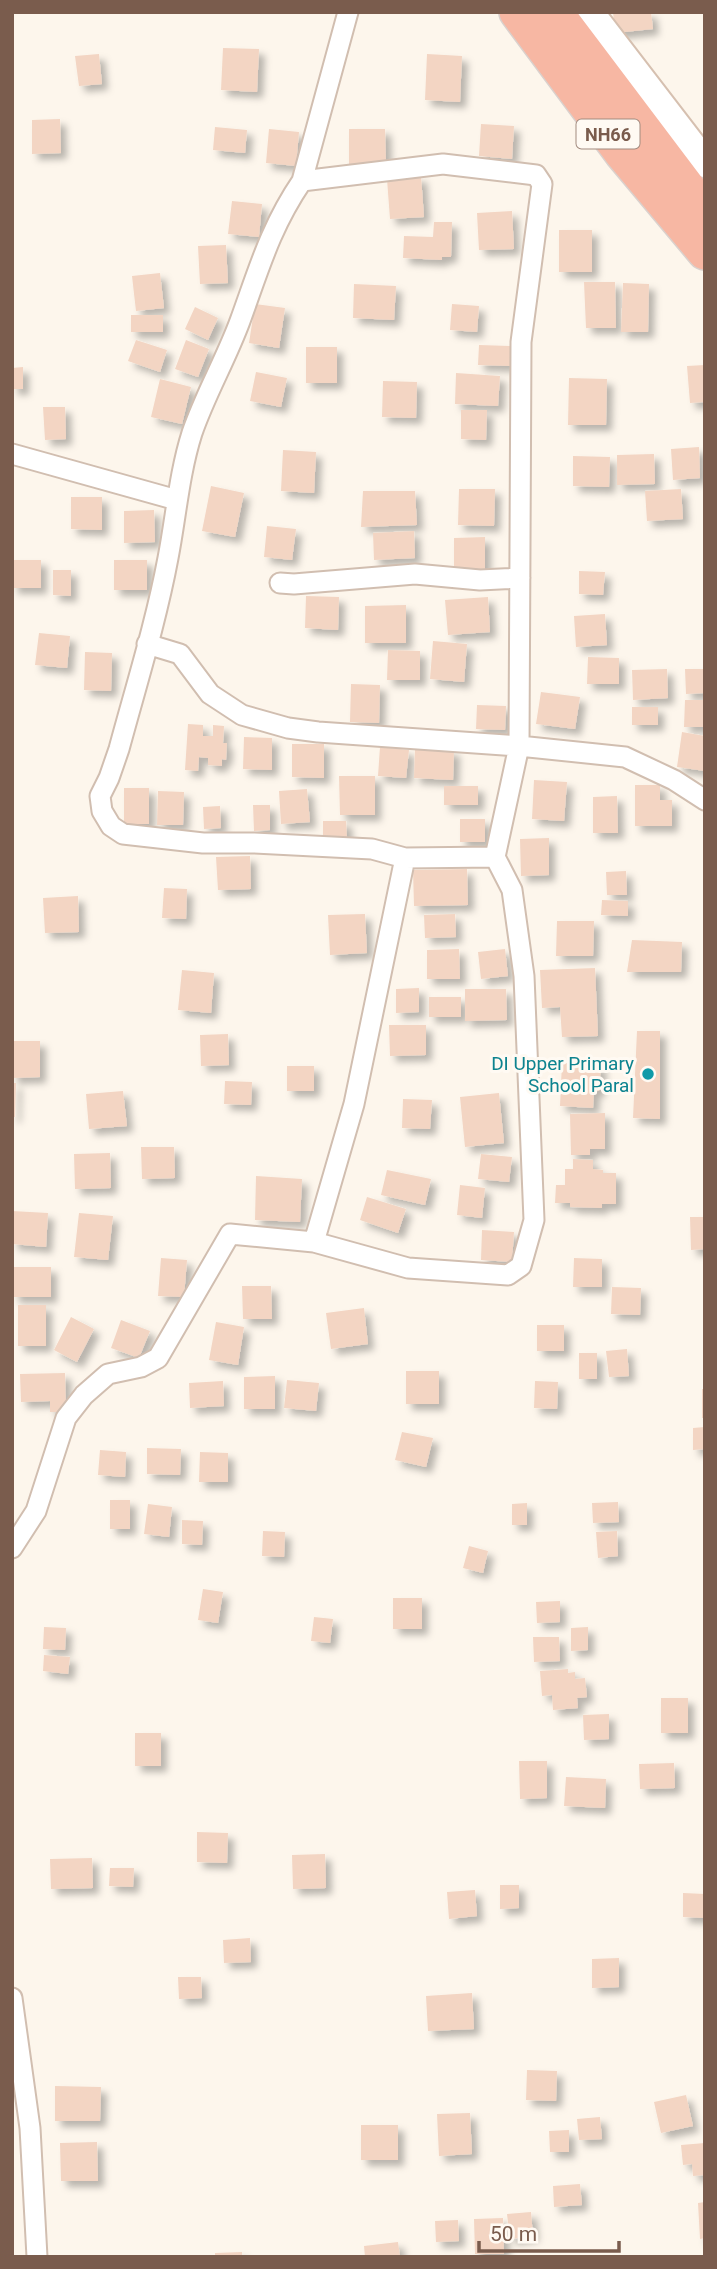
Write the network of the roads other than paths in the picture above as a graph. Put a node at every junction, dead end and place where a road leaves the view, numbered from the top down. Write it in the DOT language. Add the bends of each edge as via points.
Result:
graph roads {
  1 [pos="348,12"];
  2 [pos="517,12"];
  3 [pos="555,12"];
  4 [pos="589,12"];
  5 [pos="705,163"];
  6 [pos="302,181"];
  7 [pos="705,211"];
  8 [pos="705,252"];
  9 [pos="12,454"];
  10 [pos="177,500"];
  11 [pos="520,578"];
  12 [pos="280,583"];
  13 [pos="147,644"];
  14 [pos="519,746"];
  15 [pos="705,800"];
  16 [pos="495,856"];
  17 [pos="405,858"];
  18 [pos="314,1242"];
  19 [pos="12,1548"];
  20 [pos="12,1998"];
  21 [pos="37,2257"];
  1 -- 6 [label="street"];
  2 -- 8 [label="highway, NH66" via="622,153"];
  3 -- 7 [label="highway, NH66"];
  4 -- 5 [label="street"];
  6 -- 10 [label="street" via="282,210 240,323 207,395 192,434"];
  6 -- 11 [label="street" via="443,164 536,175 542,184 521,342"];
  9 -- 10 [label="street"];
  10 -- 13 [label="street"];
  11 -- 12 [label="street" via="480,580 415,574"];
  11 -- 14 [label="street"];
  13 -- 14 [label="street" via="180,654 210,694 242,715 288,729"];
  13 -- 17 [label="street" via="119,749 100,796 111,826 123,834 160,839 372,849"];
  14 -- 15 [label="street" via="625,757"];
  14 -- 16 [label="street"];
  16 -- 17 [label="street"];
  16 -- 18 [label="street" via="512,890 524,976 534,1220 521,1266 508,1275 408,1268"];
  17 -- 18 [label="street" via="354,1104"];
  18 -- 19 [label="street" via="230,1234 158,1358 142,1367 108,1374 66,1418 36,1511"];
  20 -- 21 [label="street" via="30,2128"];
}
